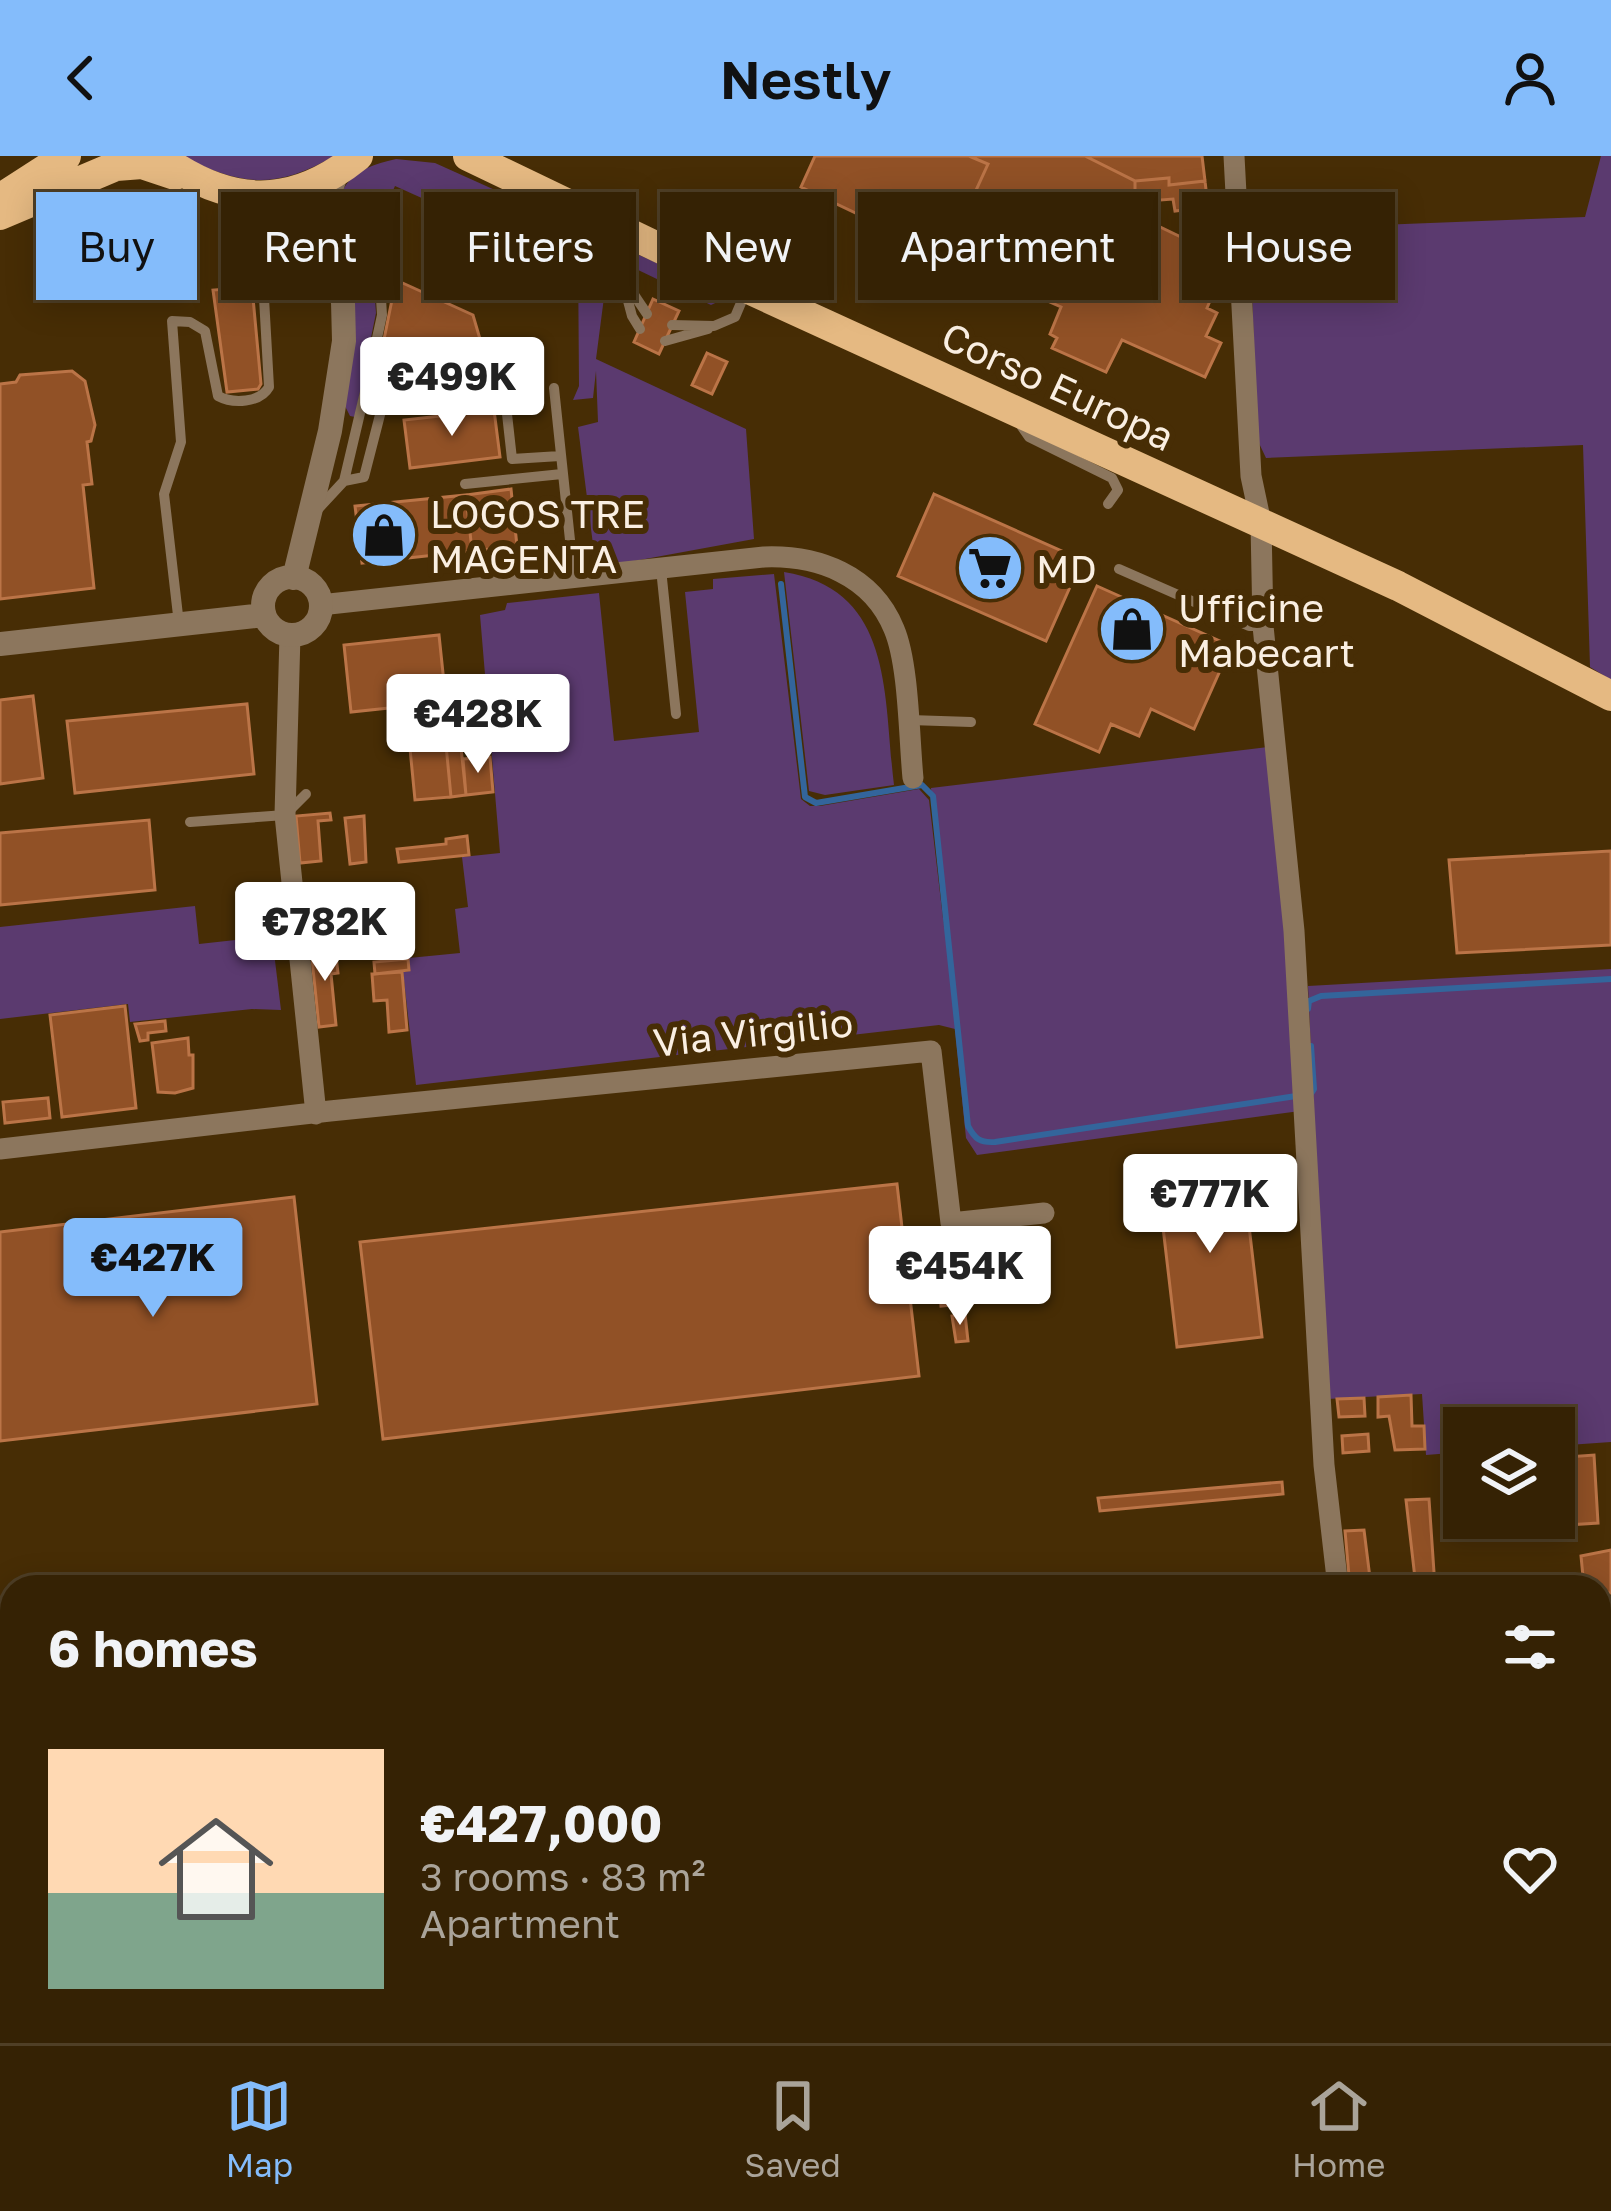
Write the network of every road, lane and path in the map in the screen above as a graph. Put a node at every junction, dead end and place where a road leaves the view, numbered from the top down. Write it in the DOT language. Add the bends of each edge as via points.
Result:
graph roads {
  1 [pos="66,156"];
  2 [pos="159,156"];
  3 [pos="468,156"];
  4 [pos="1234,156"];
  5 [pos="348,164"];
  6 [pos="193,181"];
  7 [pos="226,192"];
  8 [pos="289,192"];
  9 [pos="332,192"];
  10 [pos="543,192"];
  11 [pos="0,199"];
  12 [pos="0,214"];
  13 [pos="636,297"];
  14 [pos="264,300"];
  15 [pos="342,300"];
  16 [pos="382,300"];
  17 [pos="628,300"];
  18 [pos="748,300"];
  19 [pos="775,300"];
  20 [pos="647,314"];
  21 [pos="672,326"];
  22 [pos="714,326"];
  23 [pos="640,329"];
  24 [pos="665,341"];
  25 [pos="518,367"];
  26 [pos="367,382"];
  27 [pos="554,388"];
  28 [pos="1006,404"];
  29 [pos="560,456"];
  30 [pos="562,474"];
  31 [pos="344,481"];
  32 [pos="465,484"];
  33 [pos="1108,504"];
  34 [pos="309,519"];
  35 [pos="1261,524"];
  36 [pos="661,569"];
  37 [pos="1119,569"];
  38 [pos="294,578"];
  39 [pos="574,578"];
  40 [pos="320,605"];
  41 [pos="264,615"];
  42 [pos="179,624"];
  43 [pos="1263,626"];
  44 [pos="290,635"];
  45 [pos="0,644"];
  46 [pos="1611,696"];
  47 [pos="676,714"];
  48 [pos="907,720"];
  49 [pos="971,722"];
  50 [pos="913,778"];
  51 [pos="306,794"];
  52 [pos="284,815"];
  53 [pos="190,822"];
  54 [pos="316,1114"];
  55 [pos="0,1149"];
  56 [pos="1044,1213"];
  57 [pos="1337,1575"];
  1 -- 11 [label="main road"];
  2 -- 6 [label="main road"];
  3 -- 10 [label="main road, Corso Europa"];
  4 -- 35 [label="street" via="1251,476"];
  5 -- 8 [label="main road"];
  5 -- 9 [label="street"];
  6 -- 7 [label="main road"];
  6 -- 12 [label="main road" via="142,164 116,166"];
  13 -- 20 [label="lane"];
  14 -- 42 [label="lane" via="269,387 258,398 218,396 205,331 172,321 181,442 164,494"];
  15 -- 34 [label="street" via="344,340"];
  16 -- 26 [label="lane"];
  17 -- 23 [label="lane"];
  18 -- 22 [label="lane"];
  19 -- 28 [label="main road, Corso Europa"];
  21 -- 22 [label="lane"];
  22 -- 24 [label="lane"];
  25 -- 26 [label="lane"];
  26 -- 31 [label="lane"];
  27 -- 29 [label="lane"];
  28 -- 33 [label="lane" via="1029,437 1112,478 1118,490"];
  28 -- 35 [label="main road, Corso Europa"];
  29 -- 30 [label="lane"];
  29 -- 31 [label="lane" via="512,459 498,391 390,400 364,477"];
  30 -- 32 [label="lane"];
  30 -- 39 [label="lane"];
  31 -- 34 [label="lane"];
  34 -- 38 [label="street"];
  35 -- 43 [label="street"];
  35 -- 46 [label="main road, Corso Europa"];
  36 -- 39 [label="street"];
  36 -- 47 [label="lane"];
  36 -- 48 [label="street" via="796,556 860,583 895,629"];
  37 -- 43 [label="lane"];
  38 -- 40 [label="street" via="310,584"];
  38 -- 41 [label="street" via="269,588"];
  39 -- 40 [label="street"];
  40 -- 44 [label="street" via="310,628"];
  41 -- 42 [label="street"];
  41 -- 44 [label="street"];
  42 -- 45 [label="street"];
  43 -- 57 [label="street" via="1294,932"];
  44 -- 52 [label="street"];
  48 -- 49 [label="lane"];
  48 -- 50 [label="street"];
  51 -- 52 [label="lane"];
  52 -- 53 [label="lane"];
  52 -- 54 [label="street"];
  54 -- 55 [label="street"];
  54 -- 56 [label="street, Via Virgilio" via="931,1051 951,1223"];
}
